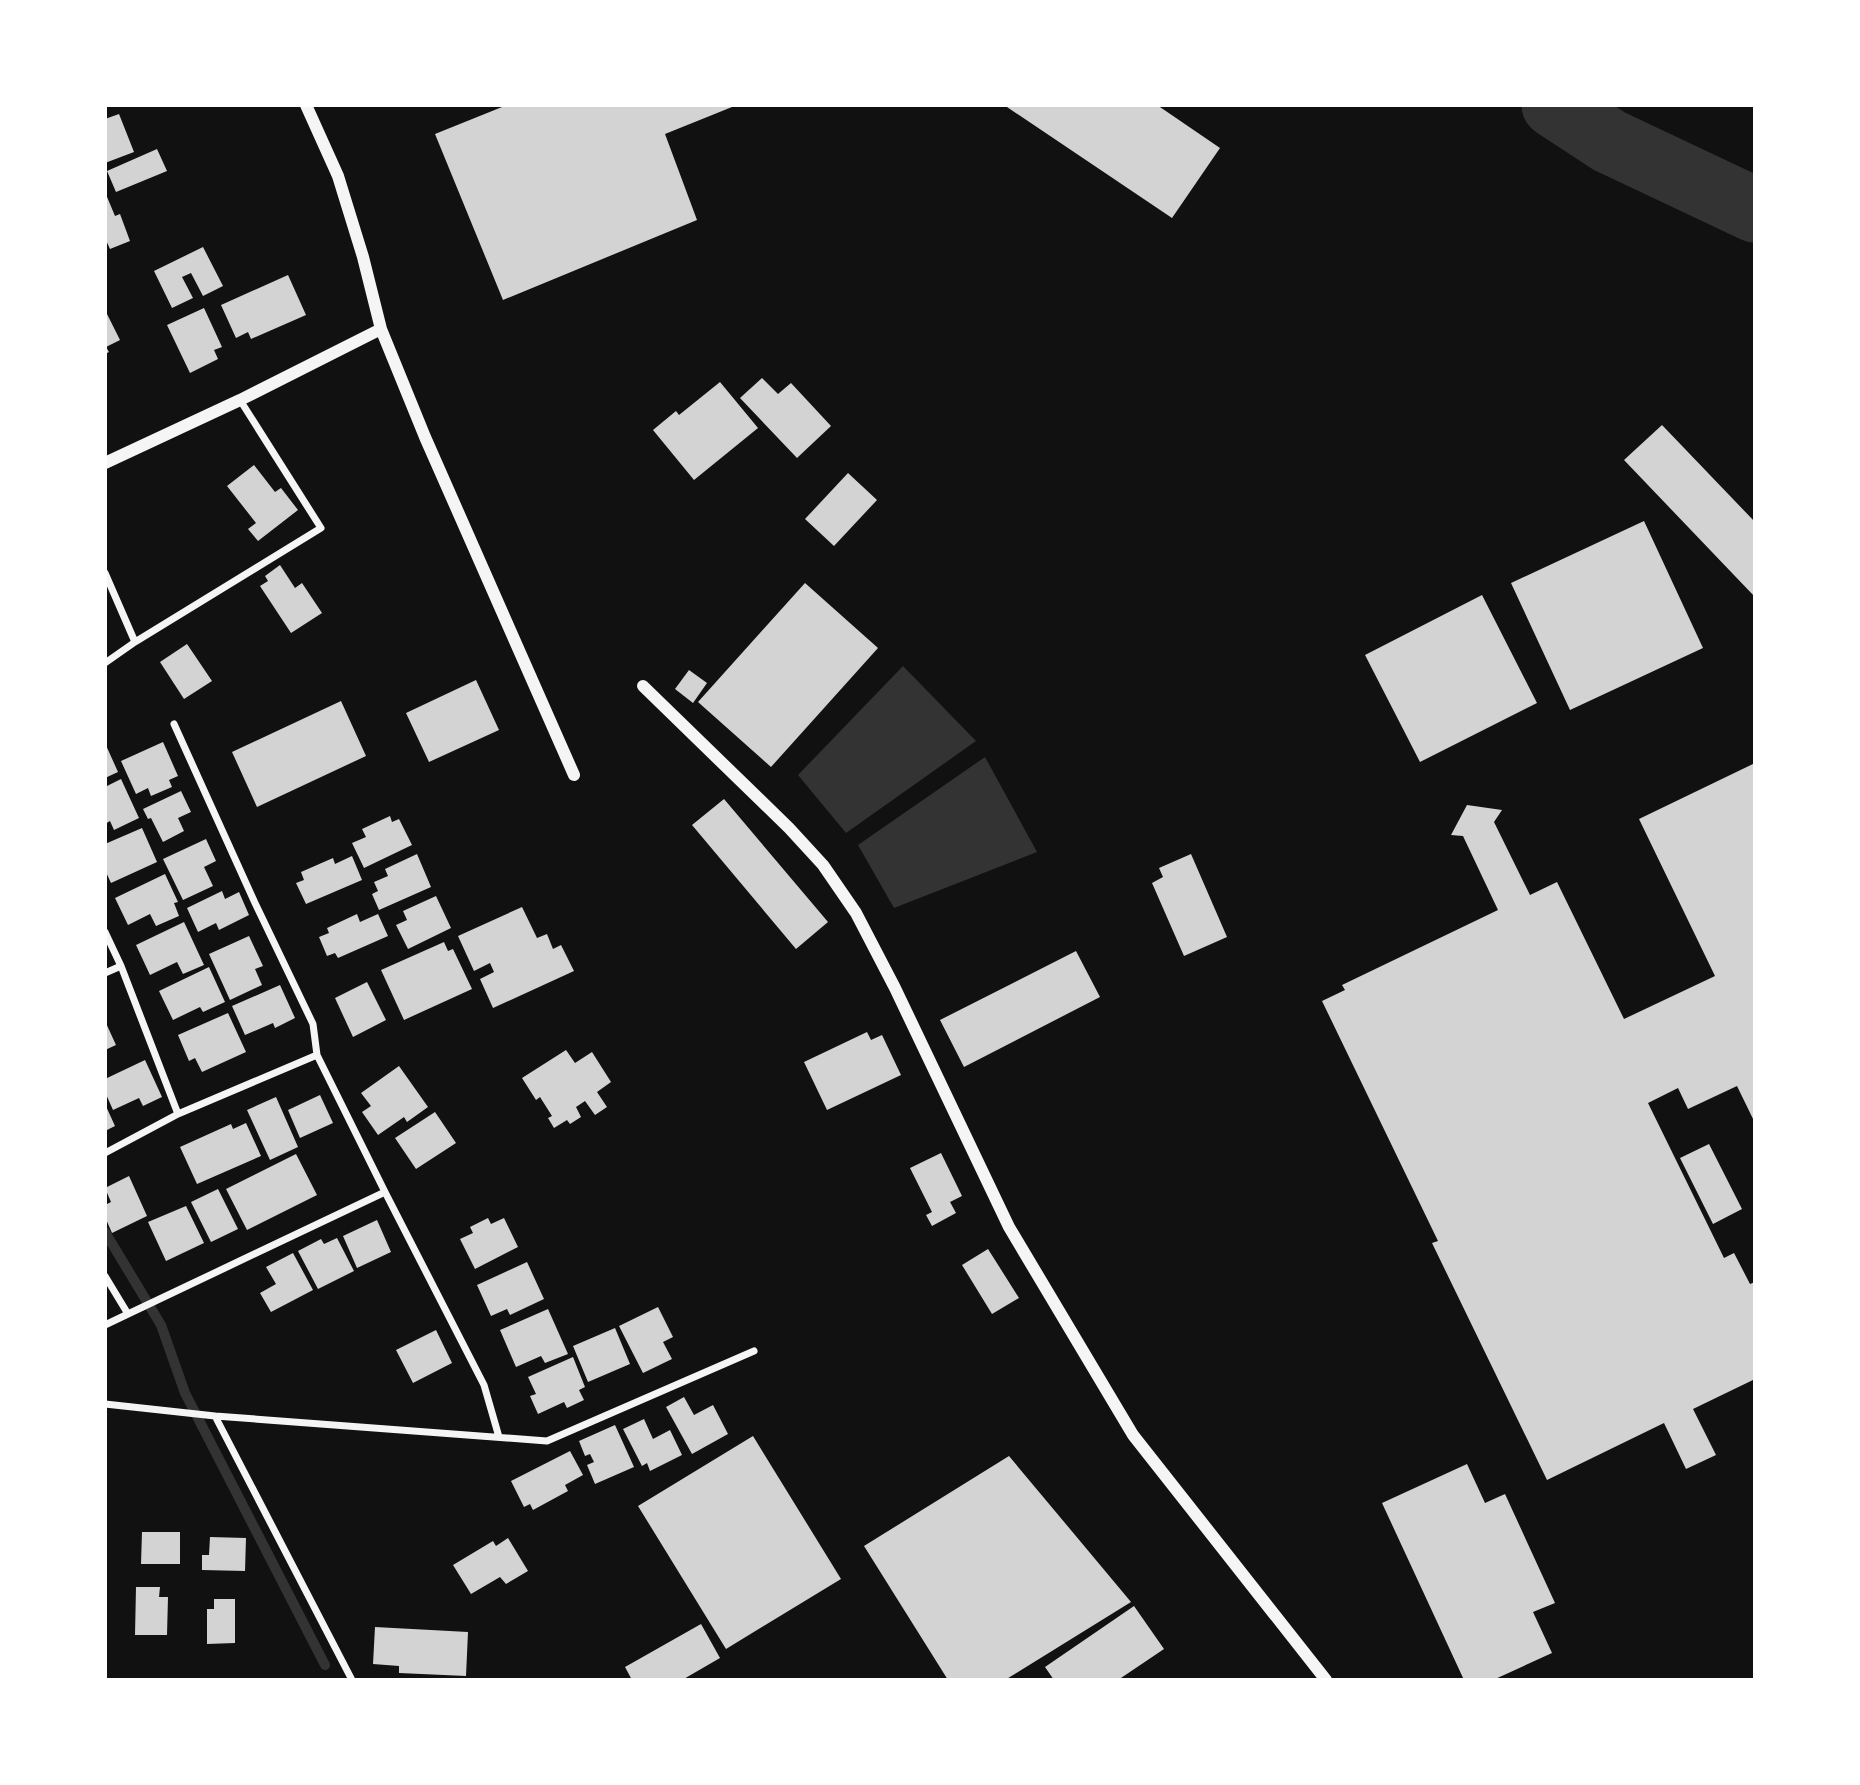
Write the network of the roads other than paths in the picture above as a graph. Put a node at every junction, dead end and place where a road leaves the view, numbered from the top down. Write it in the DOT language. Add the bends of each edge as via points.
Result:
graph roads {
  1 [pos="306,105"];
  2 [pos="382,329"];
  3 [pos="240,400"];
  4 [pos="105,463"];
  5 [pos="105,573"];
  6 [pos="135,642"];
  7 [pos="105,663"];
  8 [pos="643,686"];
  9 [pos="174,724"];
  10 [pos="574,775"];
  11 [pos="105,932"];
  12 [pos="121,966"];
  13 [pos="105,973"];
  14 [pos="317,1055"];
  15 [pos="178,1114"];
  16 [pos="105,1153"];
  17 [pos="385,1192"];
  18 [pos="105,1276"];
  19 [pos="128,1314"];
  20 [pos="105,1325"];
  21 [pos="754,1351"];
  22 [pos="105,1404"];
  23 [pos="215,1416"];
  24 [pos="499,1437"];
  25 [pos="352,1680"];
  26 [pos="1326,1680"];
  1 -- 2 [label="street" via="338,176"];
  2 -- 3 [label="street"];
  2 -- 10 [label="street" via="425,438"];
  3 -- 4 [label="street"];
  3 -- 6 [label="street" via="321,528"];
  5 -- 6 [label="street"];
  6 -- 7 [label="street"];
  8 -- 26 [label="street" via="789,828 823,865 856,913 1009,1227 1133,1436"];
  9 -- 14 [label="street" via="313,1024"];
  11 -- 12 [label="street"];
  12 -- 13 [label="street"];
  12 -- 15 [label="street"];
  14 -- 15 [label="street"];
  14 -- 17 [label="street"];
  15 -- 16 [label="street"];
  17 -- 19 [label="street"];
  17 -- 24 [label="street" via="484,1385"];
  18 -- 19 [label="street"];
  19 -- 20 [label="street"];
  21 -- 24 [label="street" via="547,1441"];
  22 -- 23 [label="street"];
  23 -- 24 [label="street"];
  23 -- 25 [label="street"];
}
